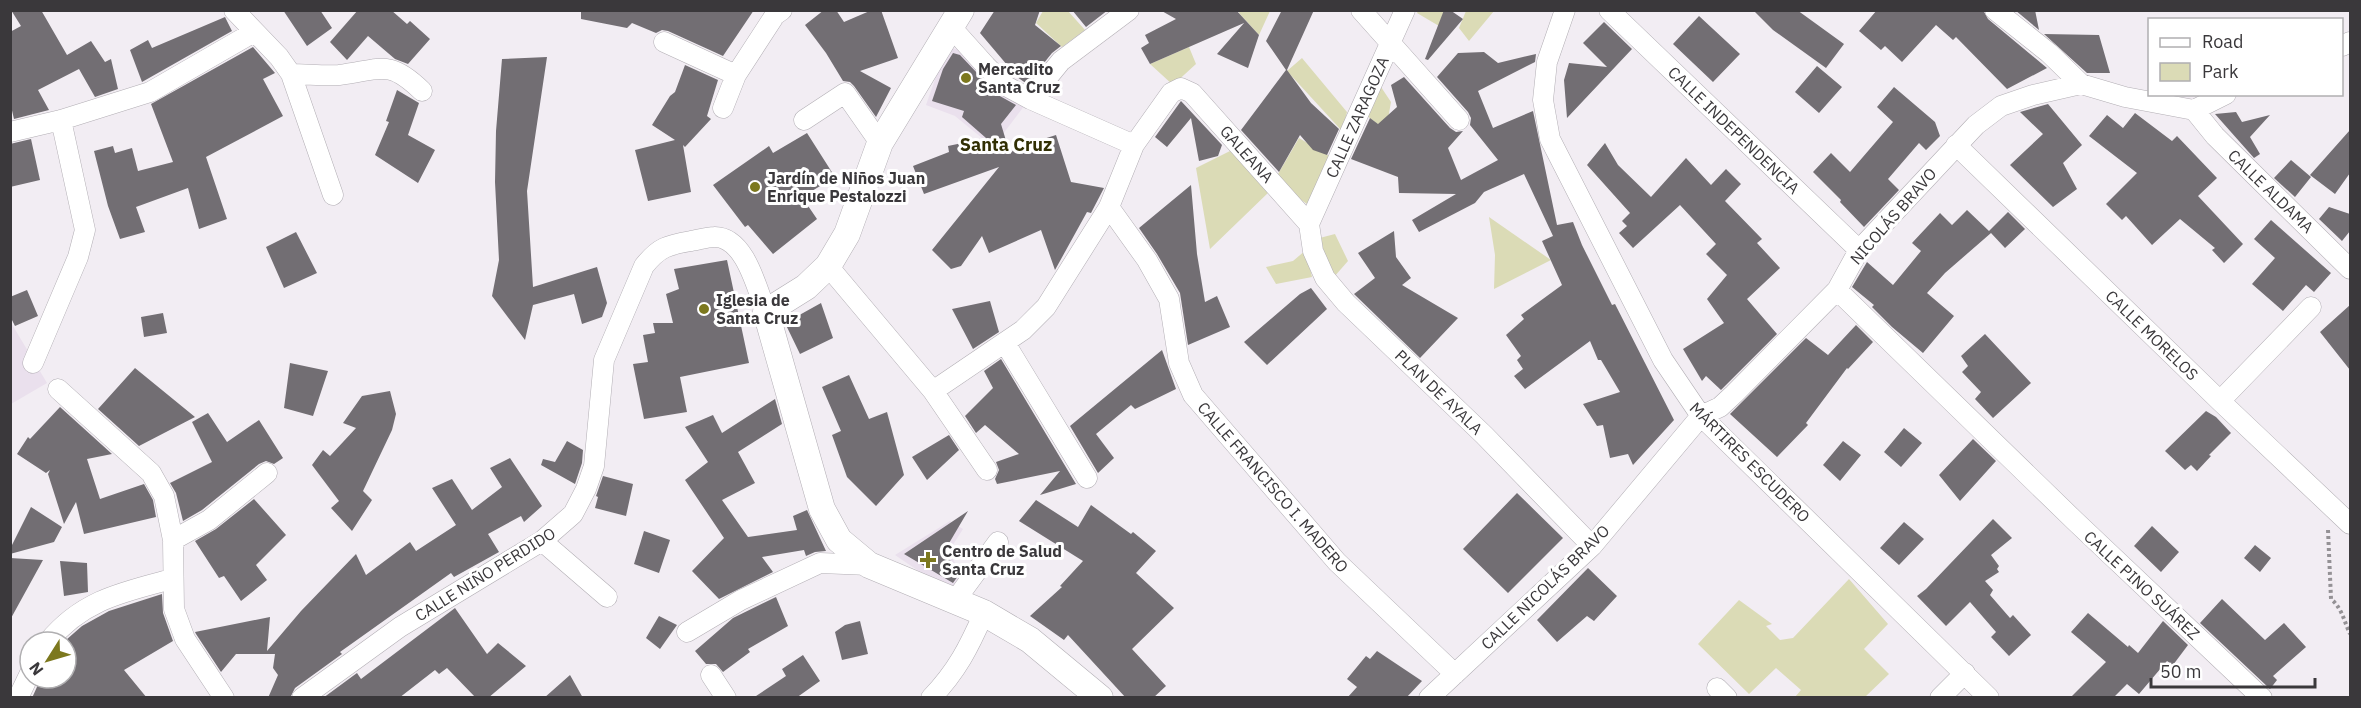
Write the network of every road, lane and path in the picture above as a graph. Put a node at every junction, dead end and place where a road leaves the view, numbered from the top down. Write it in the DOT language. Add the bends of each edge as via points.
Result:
graph roads {
  1 [pos="234,10"];
  2 [pos="782,10"];
  3 [pos="1129,10"];
  4 [pos="1362,10"];
  5 [pos="1405,10"];
  6 [pos="1565,10"];
  7 [pos="1609,10"];
  8 [pos="1995,10"];
  9 [pos="956,19"];
  10 [pos="254,32"];
  11 [pos="664,42"];
  12 [pos="1390,45"];
  13 [pos="291,74"];
  14 [pos="736,75"];
  15 [pos="2081,84"];
  16 [pos="422,91"];
  17 [pos="2222,96"];
  18 [pos="1029,99"];
  19 [pos="723,108"];
  20 [pos="2193,110"];
  21 [pos="61,120"];
  22 [pos="804,120"];
  23 [pos="1459,120"];
  24 [pos="10,132"];
  25 [pos="880,143"];
  26 [pos="1134,145"];
  27 [pos="1956,145"];
  28 [pos="333,195"];
  29 [pos="1109,207"];
  30 [pos="1309,224"];
  31 [pos="1859,250"];
  32 [pos="828,266"];
  33 [pos="2350,269"];
  34 [pos="1837,290"];
  35 [pos="2311,306"];
  36 [pos="766,312"];
  37 [pos="1005,343"];
  38 [pos="33,363"];
  39 [pos="58,389"];
  40 [pos="933,391"];
  41 [pos="2220,401"];
  42 [pos="1701,416"];
  43 [pos="987,470"];
  44 [pos="267,473"];
  45 [pos="1087,478"];
  46 [pos="2326,500"];
  47 [pos="2350,524"];
  48 [pos="173,540"];
  49 [pos="542,541"];
  50 [pos="998,542"];
  51 [pos="1592,546"];
  52 [pos="869,565"];
  53 [pos="172,579"];
  54 [pos="607,597"];
  55 [pos="954,602"];
  56 [pos="984,613"];
  57 [pos="57,630"];
  58 [pos="687,632"];
  59 [pos="2350,634"];
  60 [pos="1965,673"];
  61 [pos="1455,674"];
  62 [pos="711,675"];
  63 [pos="224,698"];
  64 [pos="302,698"];
  65 [pos="726,698"];
  66 [pos="931,698"];
  67 [pos="1100,698"];
  68 [pos="1429,698"];
  69 [pos="1940,698"];
  70 [pos="1989,698"];
  71 [pos="2262,698"];
  1 -- 10 [label="street"];
  2 -- 14 [label="street"];
  3 -- 18 [label="street" via="1061,62"];
  4 -- 12 [label="street"];
  5 -- 12 [label="street, CALLE ZARAGOZA"];
  6 -- 42 [label="street, MÁRTIRES ESCUDERO" via="1547,62 1543,100 1550,139 1663,360"];
  7 -- 31 [label="street, CALLE INDEPENDENCIA"];
  8 -- 15 [label="street"];
  9 -- 18 [label="street" via="999,79"];
  9 -- 25 [label="street"];
  10 -- 13 [label="street"];
  10 -- 21 [label="street" via="150,92"];
  11 -- 14 [label="street"];
  12 -- 23 [label="street"];
  12 -- 30 [label="street, CALLE ZARAGOZA"];
  13 -- 16 [label="street" via="338,75 373,68 392,69"];
  13 -- 28 [label="street"];
  14 -- 19 [label="street"];
  15 -- 20 [label="street"];
  15 -- 27 [label="street, NICOLÁS BRAVO" via="2001,106"];
  17 -- 20 [label="street"];
  18 -- 26 [label="street"];
  20 -- 33 [label="street, CALLE ALDAMA"];
  21 -- 24 [label="street"];
  21 -- 38 [label="street" via="86,230"];
  22 -- 25 [label="street" via="844,93"];
  25 -- 32 [label="street" via="847,234"];
  26 -- 29 [label="street"];
  26 -- 30 [label="street, GALEANA" via="1171,93 1181,88 1192,93"];
  27 -- 31 [label="street, NICOLÁS BRAVO"];
  27 -- 41 [label="street, CALLE MORELOS"];
  29 -- 37 [label="street" via="1046,307"];
  29 -- 61 [label="street, CALLE FRANCISCO I. MADERO" via="1148,260 1169,299 1179,363 1193,395 1337,562"];
  30 -- 51 [label="street, PLAN DE AYALA" via="1313,251 1325,278 1346,303 1484,435"];
  31 -- 34 [label="street, NICOLÁS BRAVO"];
  32 -- 36 [label="street" via="806,287"];
  32 -- 40 [label="street"];
  34 -- 42 [label="street, NICOLÁS BRAVO" via="1720,407"];
  34 -- 71 [label="street, CALLE PINO SUÁREZ"];
  35 -- 41 [label="street"];
  36 -- 49 [label="street, CALLE NIÑO PERDIDO" via="747,262 728,240 715,236 667,245 654,254 644,266 604,360 594,466 586,489 573,514"];
  36 -- 52 [label="street" via="822,508 839,540"];
  37 -- 40 [label="street"];
  37 -- 45 [label="street"];
  39 -- 48 [label="street" via="151,473 165,496"];
  40 -- 43 [label="street"];
  41 -- 46 [label="street, CALLE MORELOS"];
  42 -- 51 [label="street, CALLE NICOLÁS BRAVO"];
  42 -- 60 [label="street, MÁRTIRES ESCUDERO"];
  44 -- 48 [label="street" via="209,519"];
  46 -- 47 [label="street, CALLE MORELOS"];
  46 -- 59 [label="path" via="2331,599 2340,607"];
  48 -- 53 [label="street"];
  49 -- 54 [label="street"];
  49 -- 64 [label="street, CALLE NIÑO PERDIDO" via="400,627"];
  50 -- 55 [label="street"];
  51 -- 61 [label="street, CALLE NICOLÁS BRAVO"];
  52 -- 55 [label="street"];
  52 -- 58 [label="street" via="820,563 741,600"];
  53 -- 57 [label="street" via="118,593 87,606"];
  53 -- 63 [label="street" via="174,609 185,639"];
  55 -- 56 [label="street"];
  56 -- 66 [label="street" via="965,655"];
  56 -- 67 [label="street" via="1030,640"];
  60 -- 69 [label="street"];
  60 -- 70 [label="street, MÁRTIRES ESCUDERO"];
  61 -- 68 [label="street, CALLE NICOLÁS BRAVO"];
  62 -- 65 [label="street"];
}
